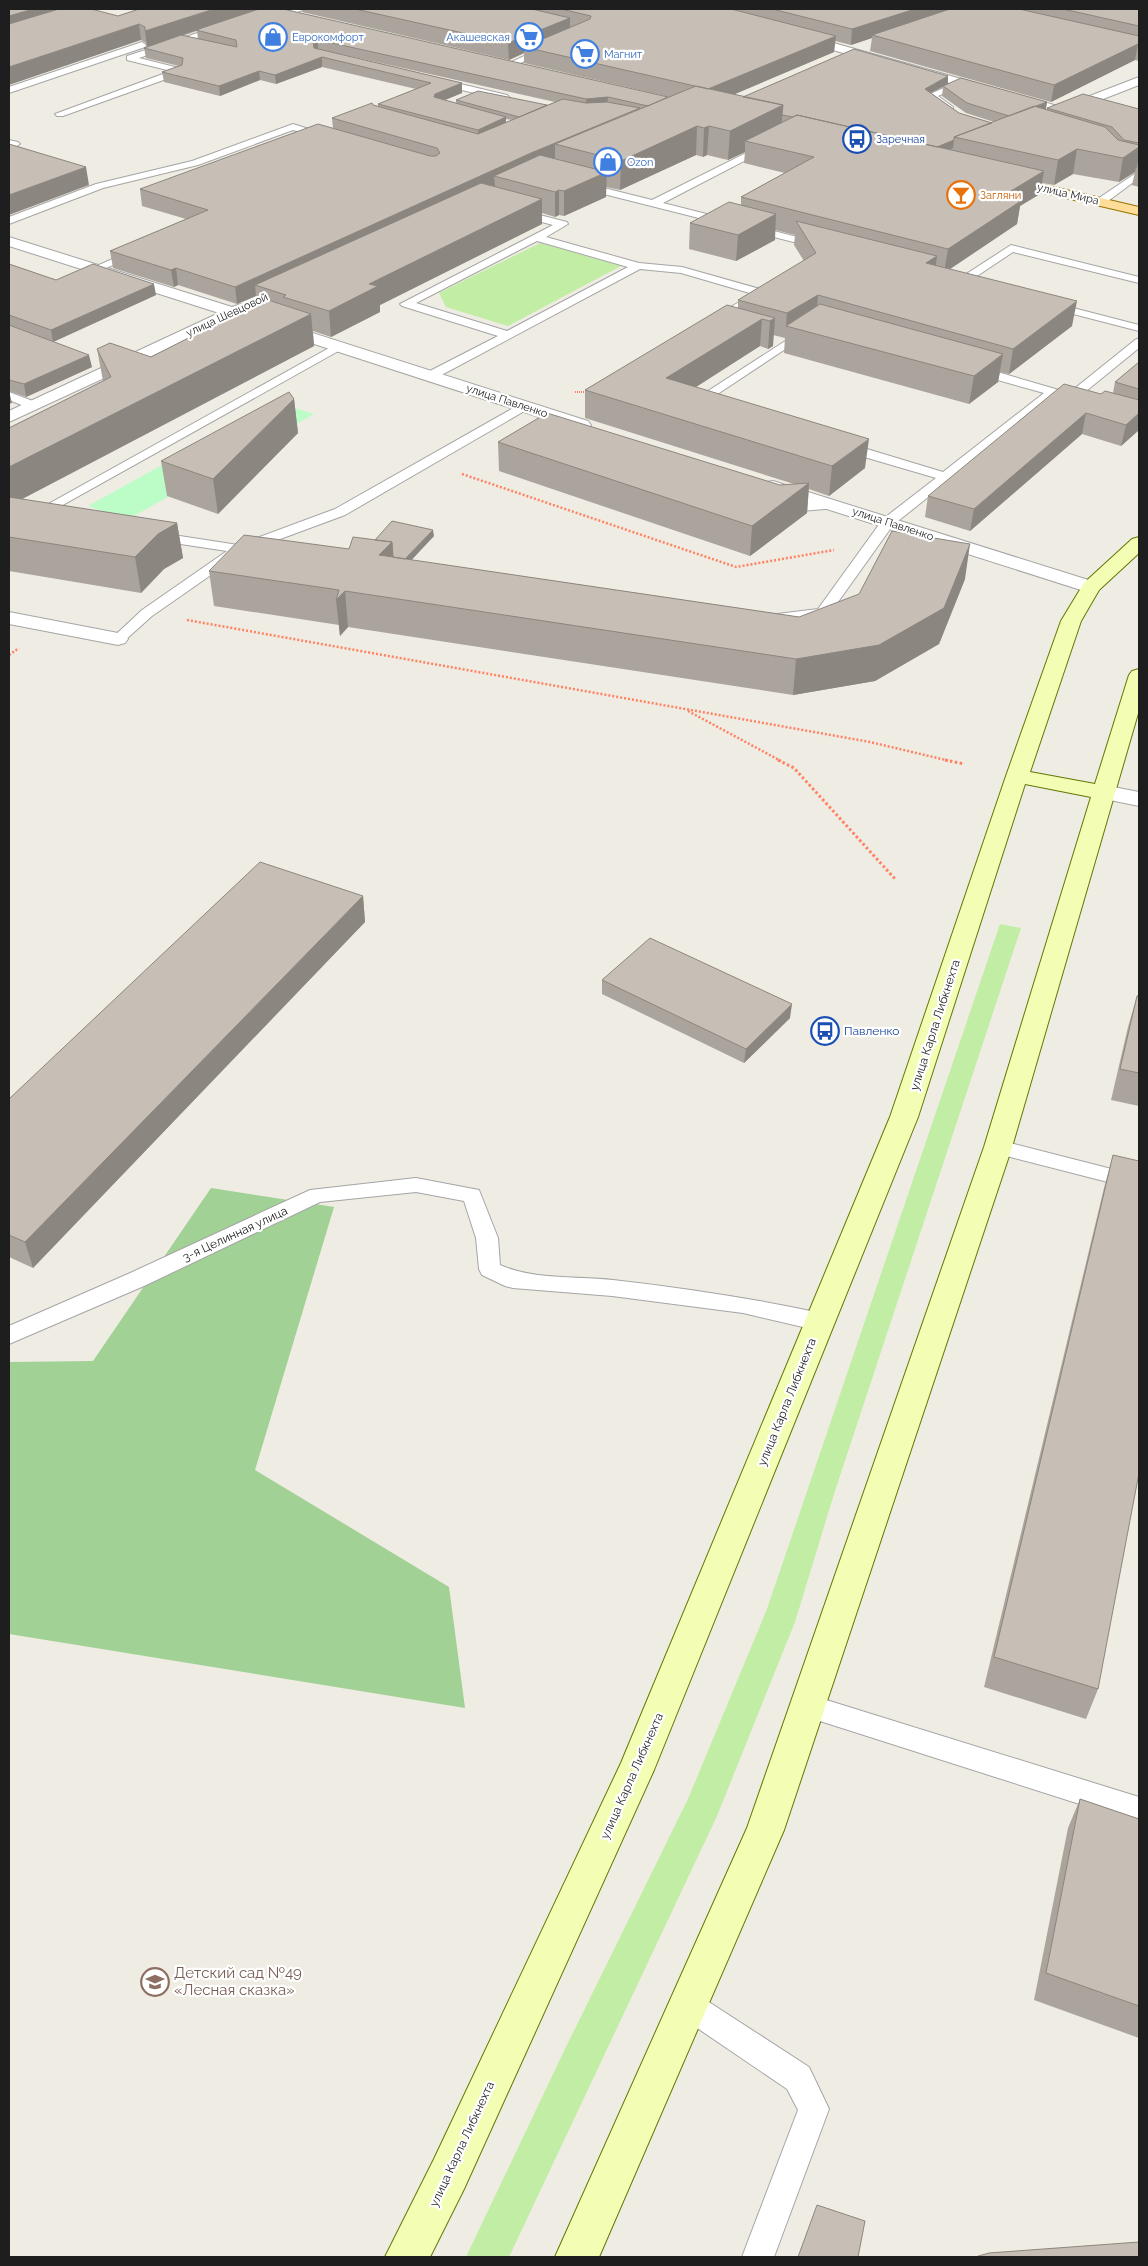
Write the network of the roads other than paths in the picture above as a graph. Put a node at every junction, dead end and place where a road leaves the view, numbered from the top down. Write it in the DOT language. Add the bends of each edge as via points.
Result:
graph roads {
  1 [pos="301,9"];
  2 [pos="273,10"];
  3 [pos="287,14"];
  4 [pos="312,19"];
  5 [pos="233,24"];
  6 [pos="786,34"];
  7 [pos="184,40"];
  8 [pos="560,43"];
  9 [pos="200,44"];
  10 [pos="870,45"];
  11 [pos="852,51"];
  12 [pos="834,58"];
  13 [pos="496,61"];
  14 [pos="511,64"];
  15 [pos="528,68"];
  16 [pos="421,78"];
  17 [pos="1139,81"];
  18 [pos="962,83"];
  19 [pos="9,90"];
  20 [pos="477,91"];
  21 [pos="459,99"];
  22 [pos="515,99"];
  23 [pos="1062,111"];
  24 [pos="60,114"];
  25 [pos="962,117"];
  26 [pos="1045,118"];
  27 [pos="340,140"];
  28 [pos="774,142"];
  29 [pos="1139,174"];
  30 [pos="989,176"];
  31 [pos="566,181"];
  32 [pos="1100,202"];
  33 [pos="653,204"];
  34 [pos="508,210"];
  35 [pos="1139,211"];
  36 [pos="9,221"];
  37 [pos="537,238"];
  38 [pos="9,242"];
  39 [pos="835,250"];
  40 [pos="137,251"];
  41 [pos="638,266"];
  42 [pos="95,269"];
  43 [pos="1139,280"];
  44 [pos="979,287"];
  45 [pos="1036,301"];
  46 [pos="250,305"];
  47 [pos="232,313"];
  48 [pos="726,314"];
  49 [pos="815,325"];
  50 [pos="1139,328"];
  51 [pos="508,335"];
  52 [pos="768,338"];
  53 [pos="1139,342"];
  54 [pos="786,344"];
  55 [pos="338,347"];
  56 [pos="958,365"];
  57 [pos="430,376"];
  58 [pos="1052,392"];
  59 [pos="9,396"];
  60 [pos="1071,397"];
  61 [pos="1088,402"];
  62 [pos="34,406"];
  63 [pos="524,406"];
  64 [pos="716,408"];
  65 [pos="9,417"];
  66 [pos="600,431"];
  67 [pos="831,442"];
  68 [pos="946,477"];
  69 [pos="757,481"];
  70 [pos="831,504"];
  71 [pos="769,506"];
  72 [pos="64,520"];
  73 [pos="888,522"];
  74 [pos="141,534"];
  75 [pos="1139,543"];
  76 [pos="239,549"];
  77 [pos="276,554"];
  78 [pos="1091,587"];
  79 [pos="9,618"];
  80 [pos="755,620"];
  81 [pos="118,639"];
  82 [pos="1139,675"];
  83 [pos="1017,776"];
  84 [pos="1103,792"];
  85 [pos="1139,798"];
  86 [pos="998,1147"];
  87 [pos="1139,1183"];
  88 [pos="820,1322"];
  89 [pos="9,1335"];
  90 [pos="807,1706"];
  91 [pos="1139,1810"];
  92 [pos="688,2005"];
  93 [pos="407,2257"];
  94 [pos="578,2257"];
  95 [pos="758,2257"];
  1 -- 3 [label="lane"];
  2 -- 3 [label="main road"];
  3 -- 4 [label="main road"];
  5 -- 7 [label="lane"];
  6 -- 11 [label="street"];
  7 -- 9 [label="lane"];
  7 -- 19 [label="lane" via="143,45"];
  7 -- 24 [label="lane" via="130,58 180,71"];
  8 -- 14 [label="lane"];
  10 -- 11 [label="street"];
  11 -- 12 [label="street"];
  11 -- 18 [label="street"];
  13 -- 14 [label="main road"];
  14 -- 15 [label="main road"];
  16 -- 20 [label="lane"];
  17 -- 23 [label="street"];
  18 -- 23 [label="street"];
  18 -- 25 [label="lane" via="931,96"];
  20 -- 21 [label="lane"];
  20 -- 22 [label="lane"];
  23 -- 26 [label="street"];
  27 -- 36 [label="lane" via="293,126 196,163 100,186"];
  28 -- 33 [label="lane"];
  29 -- 32 [label="lane"];
  30 -- 32 [label="main road, улица Мира"];
  31 -- 33 [label="lane"];
  32 -- 35 [label="main road, улица Мира"];
  33 -- 39 [label="lane"];
  34 -- 37 [label="lane" via="563,224"];
  37 -- 41 [label="lane"];
  37 -- 51 [label="lane" via="406,304"];
  38 -- 42 [label="street, улица Павленко"];
  40 -- 42 [label="lane"];
  41 -- 48 [label="lane" via="682,270 763,293"];
  41 -- 51 [label="lane"];
  42 -- 47 [label="street, улица Павленко"];
  43 -- 44 [label="lane" via="1011,248 956,281"];
  45 -- 50 [label="lane"];
  46 -- 47 [label="street, улица Шевцовой"];
  47 -- 55 [label="street, улица Павленко"];
  47 -- 62 [label="street, улица Шевцовой"];
  49 -- 54 [label="lane"];
  51 -- 57 [label="lane"];
  52 -- 54 [label="lane"];
  53 -- 60 [label="lane"];
  54 -- 64 [label="lane" via="697,402"];
  55 -- 57 [label="street, улица Павленко"];
  55 -- 72 [label="lane" via="41,512"];
  56 -- 58 [label="lane"];
  57 -- 63 [label="street, улица Павленко"];
  58 -- 60 [label="lane"];
  58 -- 68 [label="lane"];
  59 -- 62 [label="lane"];
  60 -- 61 [label="lane"];
  62 -- 65 [label="street, улица Шевцовой"];
  63 -- 66 [label="street, улица Павленко" via="560,425"];
  63 -- 76 [label="lane" via="340,512"];
  67 -- 68 [label="lane"];
  68 -- 73 [label="lane"];
  69 -- 70 [label="street, улица Павленко"];
  70 -- 71 [label="lane" via="778,509"];
  70 -- 73 [label="street, улица Павленко"];
  73 -- 78 [label="street, улица Павленко"];
  73 -- 80 [label="lane" via="823,613"];
  74 -- 76 [label="lane"];
  75 -- 78 [label="main road, улица Карла Либкнехта"];
  76 -- 77 [label="lane"];
  76 -- 81 [label="lane" via="147,613"];
  78 -- 83 [label="main road, улица Карла Либкнехта" via="1071,621"];
  79 -- 81 [label="street"];
  82 -- 84 [label="main road"];
  83 -- 84 [label="main road"];
  83 -- 88 [label="main road, улица Карла Либкнехта" via="904,1117"];
  84 -- 85 [label="street"];
  84 -- 86 [label="main road"];
  86 -- 87 [label="lane"];
  86 -- 90 [label="main road"];
  88 -- 89 [label="lane, 3-я Целинная улица" via="743,1305 612,1288 513,1280 490,1269 487,1238 472,1196 416,1185 317,1196"];
  88 -- 93 [label="main road, улица Карла Либкнехта" via="636,1770 449,2174"];
  90 -- 91 [label="lane"];
  90 -- 92 [label="main road" via="765,1830"];
  92 -- 94 [label="main road"];
  92 -- 95 [label="lane" via="798,2078 814,2109"];
}
